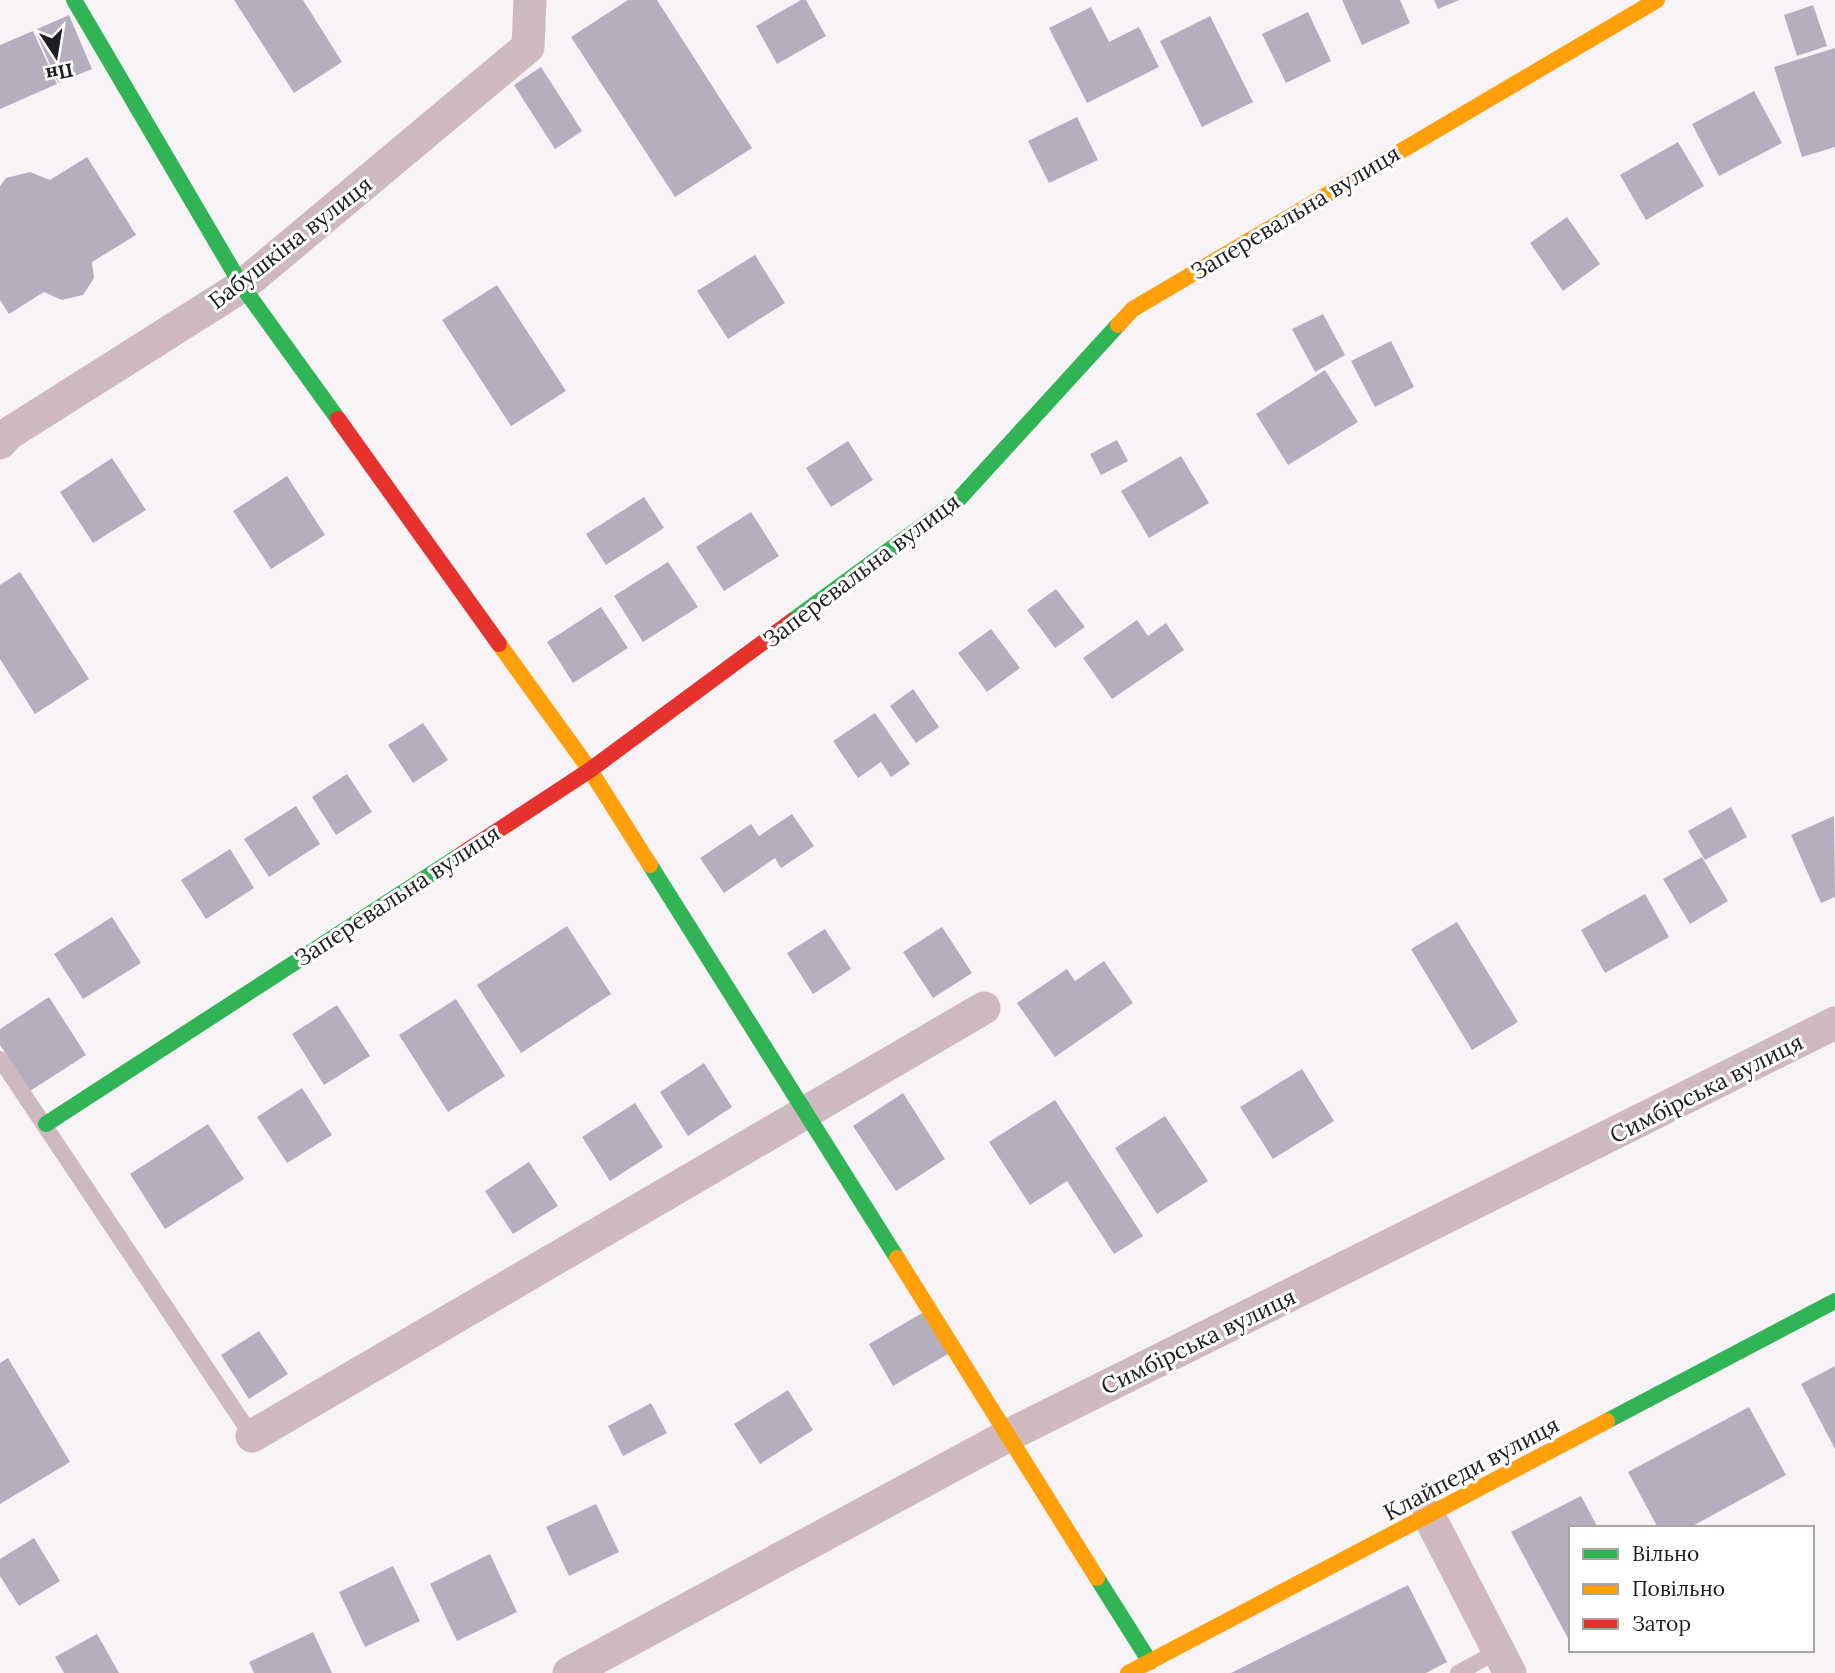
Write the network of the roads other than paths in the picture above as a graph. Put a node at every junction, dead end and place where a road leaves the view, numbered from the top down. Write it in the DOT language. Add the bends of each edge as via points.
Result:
graph roads {
  1 [pos="75,0"];
  2 [pos="530,0"];
  3 [pos="1657,0"];
  4 [pos="242,286"];
  5 [pos="0,443"];
  6 [pos="590,770"];
  7 [pos="984,1008"];
  8 [pos="1835,1023"];
  9 [pos="0,1059"];
  10 [pos="805,1114"];
  11 [pos="46,1124"];
  12 [pos="1835,1301"];
  13 [pos="252,1436"];
  14 [pos="1007,1436"];
  15 [pos="1429,1516"];
  16 [pos="1150,1662"];
  17 [pos="1504,1662"];
  18 [pos="569,1673"];
  19 [pos="1128,1673"];
  20 [pos="1458,1673"];
  1 -- 4 [label="street"];
  2 -- 4 [label="street, Бабушкіна вулиця" via="528,47"];
  3 -- 6 [label="street, Заперевальна вулиця" via="1133,309 959,499"];
  4 -- 5 [label="street, Бабушкіна вулиця"];
  4 -- 6 [label="street"];
  6 -- 10 [label="street"];
  6 -- 11 [label="street, Заперевальна вулиця"];
  7 -- 10 [label="street"];
  8 -- 14 [label="street, Симбірська вулиця"];
  9 -- 11 [label="lane"];
  10 -- 13 [label="street"];
  10 -- 14 [label="street"];
  11 -- 13 [label="lane"];
  12 -- 15 [label="street, Клайпеди вулиця"];
  14 -- 16 [label="street"];
  14 -- 18 [label="street, Симбірська вулиця"];
  15 -- 16 [label="street, Клайпеди вулиця"];
  15 -- 17 [label="street"];
  16 -- 19 [label="street, Клайпеди вулиця"];
  17 -- 20 [label="lane"];
}
